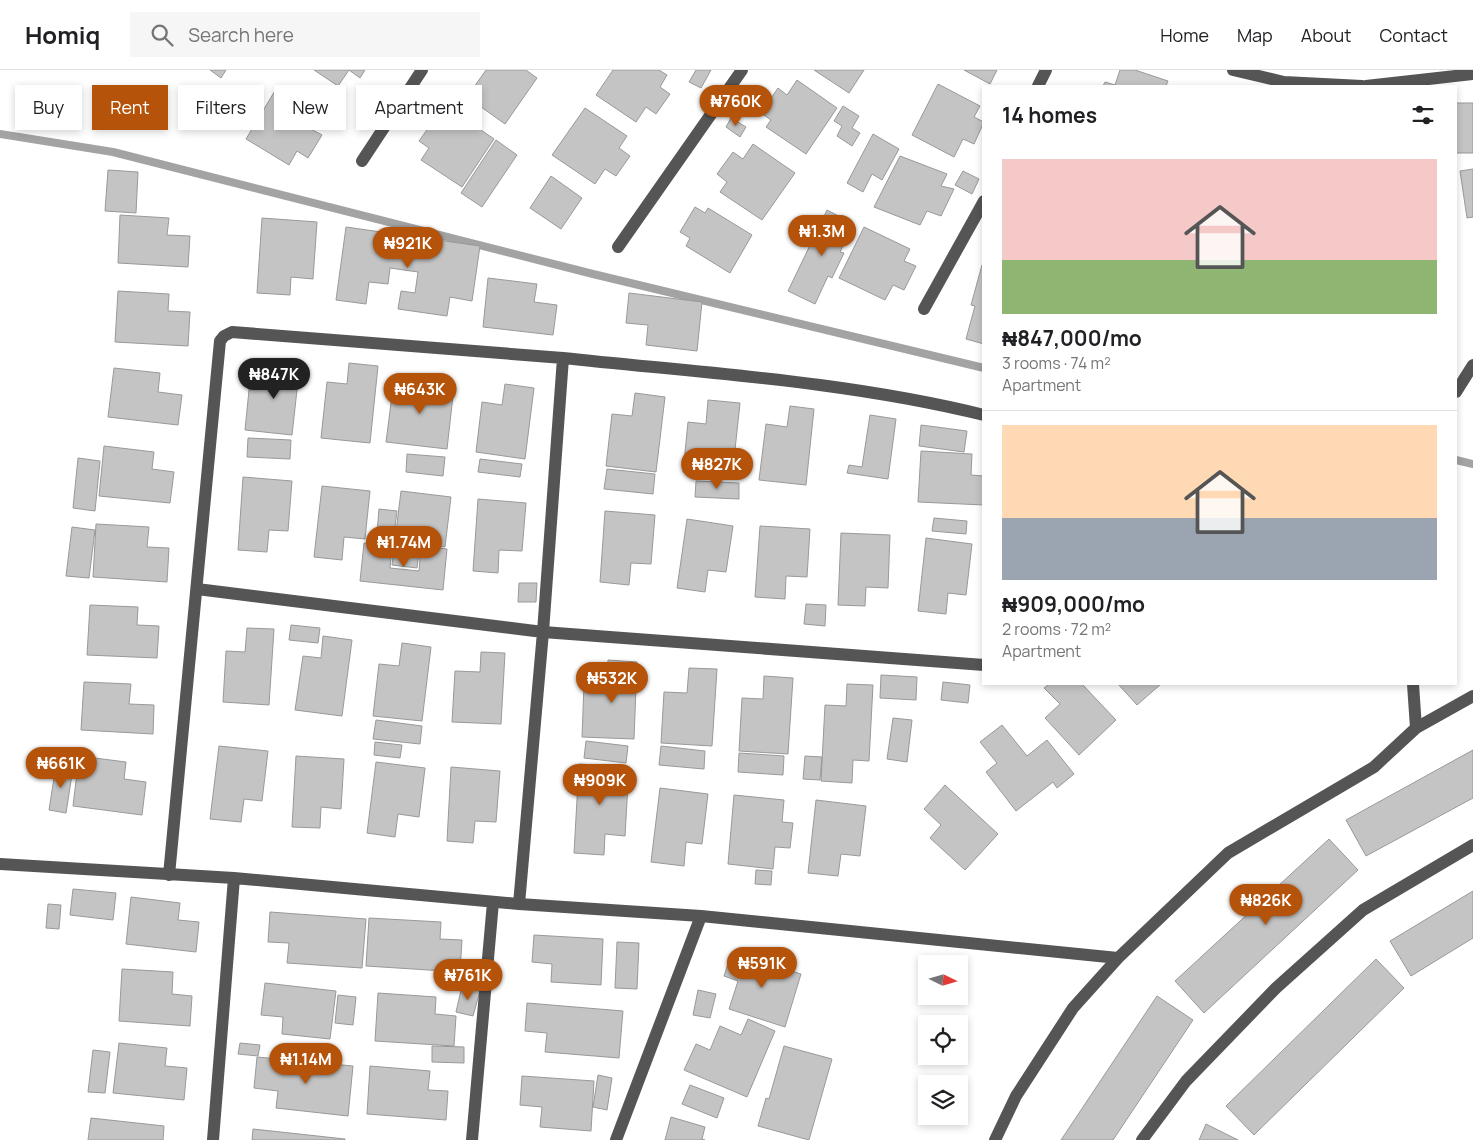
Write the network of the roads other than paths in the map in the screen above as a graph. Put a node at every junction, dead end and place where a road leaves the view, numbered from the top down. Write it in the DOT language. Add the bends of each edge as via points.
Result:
graph roads {
  1 [pos="422,70"];
  2 [pos="742,70"];
  3 [pos="1046,70"];
  4 [pos="1233,70"];
  5 [pos="1473,74"];
  6 [pos="1038,85"];
  7 [pos="1329,85"];
  8 [pos="1375,85"];
  9 [pos="362,161"];
  10 [pos="982,207"];
  11 [pos="618,247"];
  12 [pos="924,309"];
  13 [pos="563,358"];
  14 [pos="1473,365"];
  15 [pos="1457,390"];
  16 [pos="982,415"];
  17 [pos="197,589"];
  18 [pos="543,632"];
  19 [pos="982,666"];
  20 [pos="1413,685"];
  21 [pos="1473,696"];
  22 [pos="1416,728"];
  23 [pos="1473,845"];
  24 [pos="0,864"];
  25 [pos="169,875"];
  26 [pos="234,878"];
  27 [pos="493,902"];
  28 [pos="519,904"];
  29 [pos="701,916"];
  30 [pos="1118,958"];
  31 [pos="213,1140"];
  32 [pos="472,1140"];
  33 [pos="616,1140"];
  34 [pos="994,1140"];
  35 [pos="1142,1140"];
  1 -- 9 [label="street"];
  2 -- 11 [label="street"];
  3 -- 6 [label="street"];
  4 -- 7 [label="street" via="1284,82"];
  5 -- 8 [label="street"];
  10 -- 12 [label="street"];
  13 -- 16 [label="street" via="863,389"];
  13 -- 17 [label="street" via="232,332 224,336 220,341"];
  13 -- 18 [label="street"];
  14 -- 15 [label="street"];
  17 -- 18 [label="street"];
  17 -- 25 [label="street"];
  18 -- 19 [label="street"];
  18 -- 28 [label="street"];
  20 -- 22 [label="street"];
  21 -- 22 [label="street"];
  22 -- 30 [label="street" via="1374,767 1228,853"];
  23 -- 35 [label="street" via="1363,910 1276,988 1186,1081"];
  24 -- 25 [label="street"];
  25 -- 26 [label="street"];
  26 -- 27 [label="street"];
  26 -- 31 [label="street"];
  27 -- 28 [label="street"];
  27 -- 32 [label="street"];
  28 -- 29 [label="street"];
  29 -- 30 [label="street"];
  29 -- 33 [label="street"];
  30 -- 34 [label="street" via="1073,1008 1016,1096"];
}
